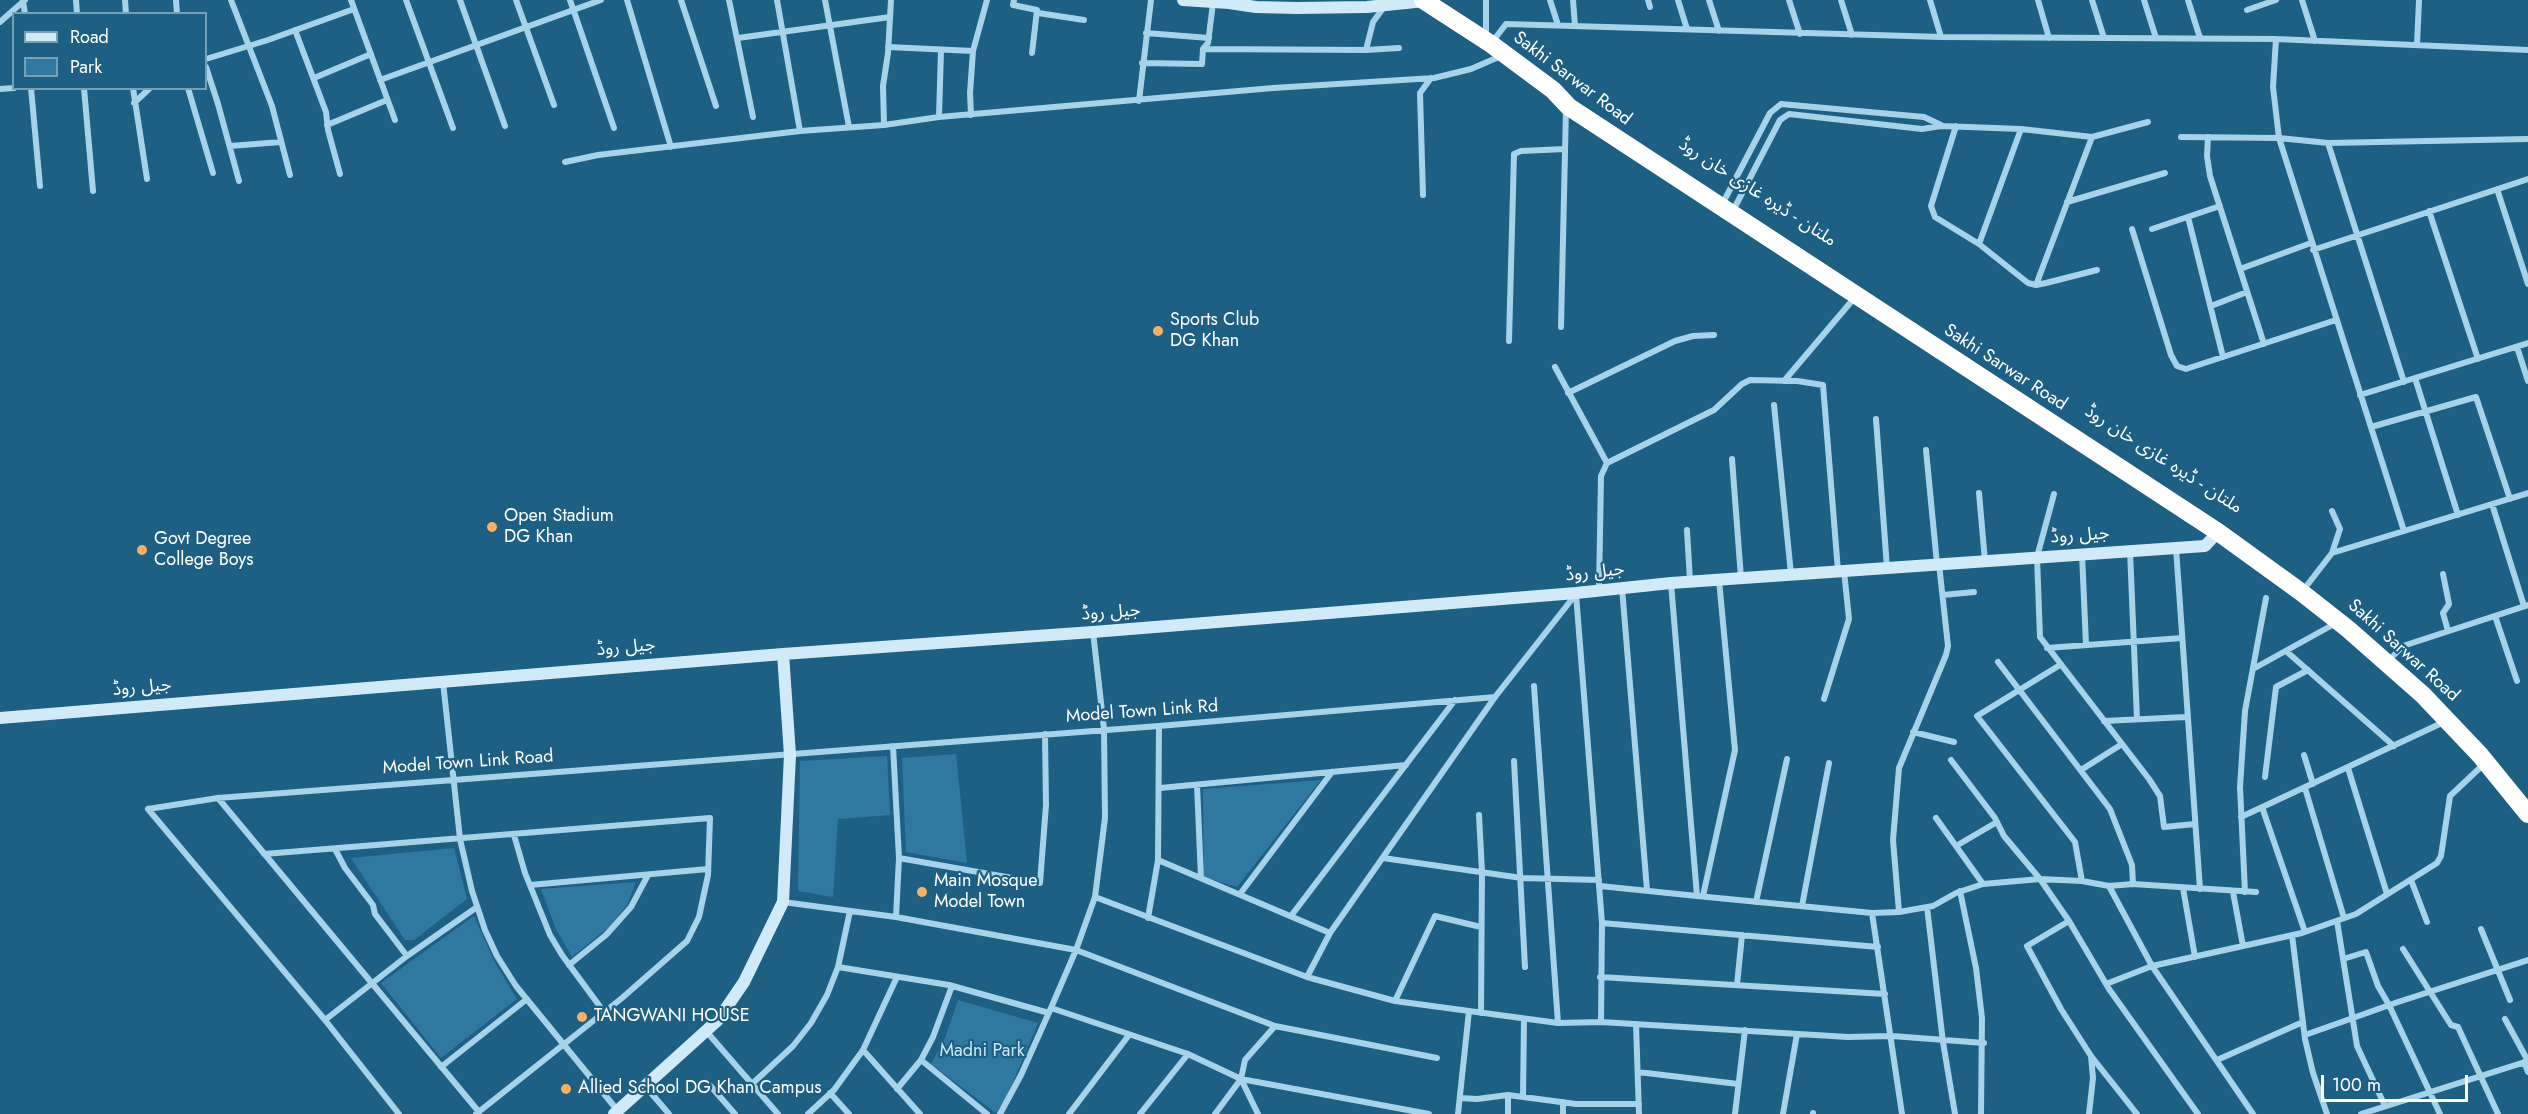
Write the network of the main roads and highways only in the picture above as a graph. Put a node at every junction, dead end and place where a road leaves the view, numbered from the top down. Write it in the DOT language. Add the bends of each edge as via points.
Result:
graph roads {
  1 [pos="1183,0"];
  2 [pos="1424,1"];
  3 [pos="1221,2"];
  4 [pos="1553,90"];
  5 [pos="1805,256"];
  6 [pos="1959,356"];
  7 [pos="2088,441"];
  8 [pos="2218,532"];
  9 [pos="783,654"];
  10 [pos="2426,691"];
  11 [pos="0,718"];
  12 [pos="2528,798"];
  13 [pos="2528,814"];
  14 [pos="616,1112"];
  1 -- 3 [label="main road"];
  2 -- 3 [label="main road" via="1267,8"];
  2 -- 4 [label="highway, Sakhi Sarwar Road"];
  4 -- 5 [label="highway, ملتان - ڈیرہ غازی خان روڈ" via="1575,99 1731,201"];
  4 -- 5 [label="highway, Sakhi Sarwar Road" via="1566,104 1709,201"];
  5 -- 6 [label="highway, ملتان - ڈیرہ غازی خان روڈ"];
  5 -- 6 [label="highway, Sakhi Sarwar Road" via="1856,295"];
  6 -- 7 [label="highway, Sakhi Sarwar Road"];
  7 -- 8 [label="highway, Sakhi Sarwar Road"];
  7 -- 10 [label="highway, ملتان - ڈیرہ غازی خان روڈ" via="2223,523 2308,584 2394,656"];
  8 -- 9 [label="main road, جیل روڈ" via="2205,546 1719,579"];
  8 -- 10 [label="highway, Sakhi Sarwar Road"];
  9 -- 11 [label="main road, جیل روڈ"];
  9 -- 14 [label="main road" via="790,755 783,902 744,982 718,1020"];
  10 -- 12 [label="highway, ملتان - ڈیرہ غازی خان روڈ" via="2477,737"];
  10 -- 13 [label="highway, Sakhi Sarwar Road"];
}
